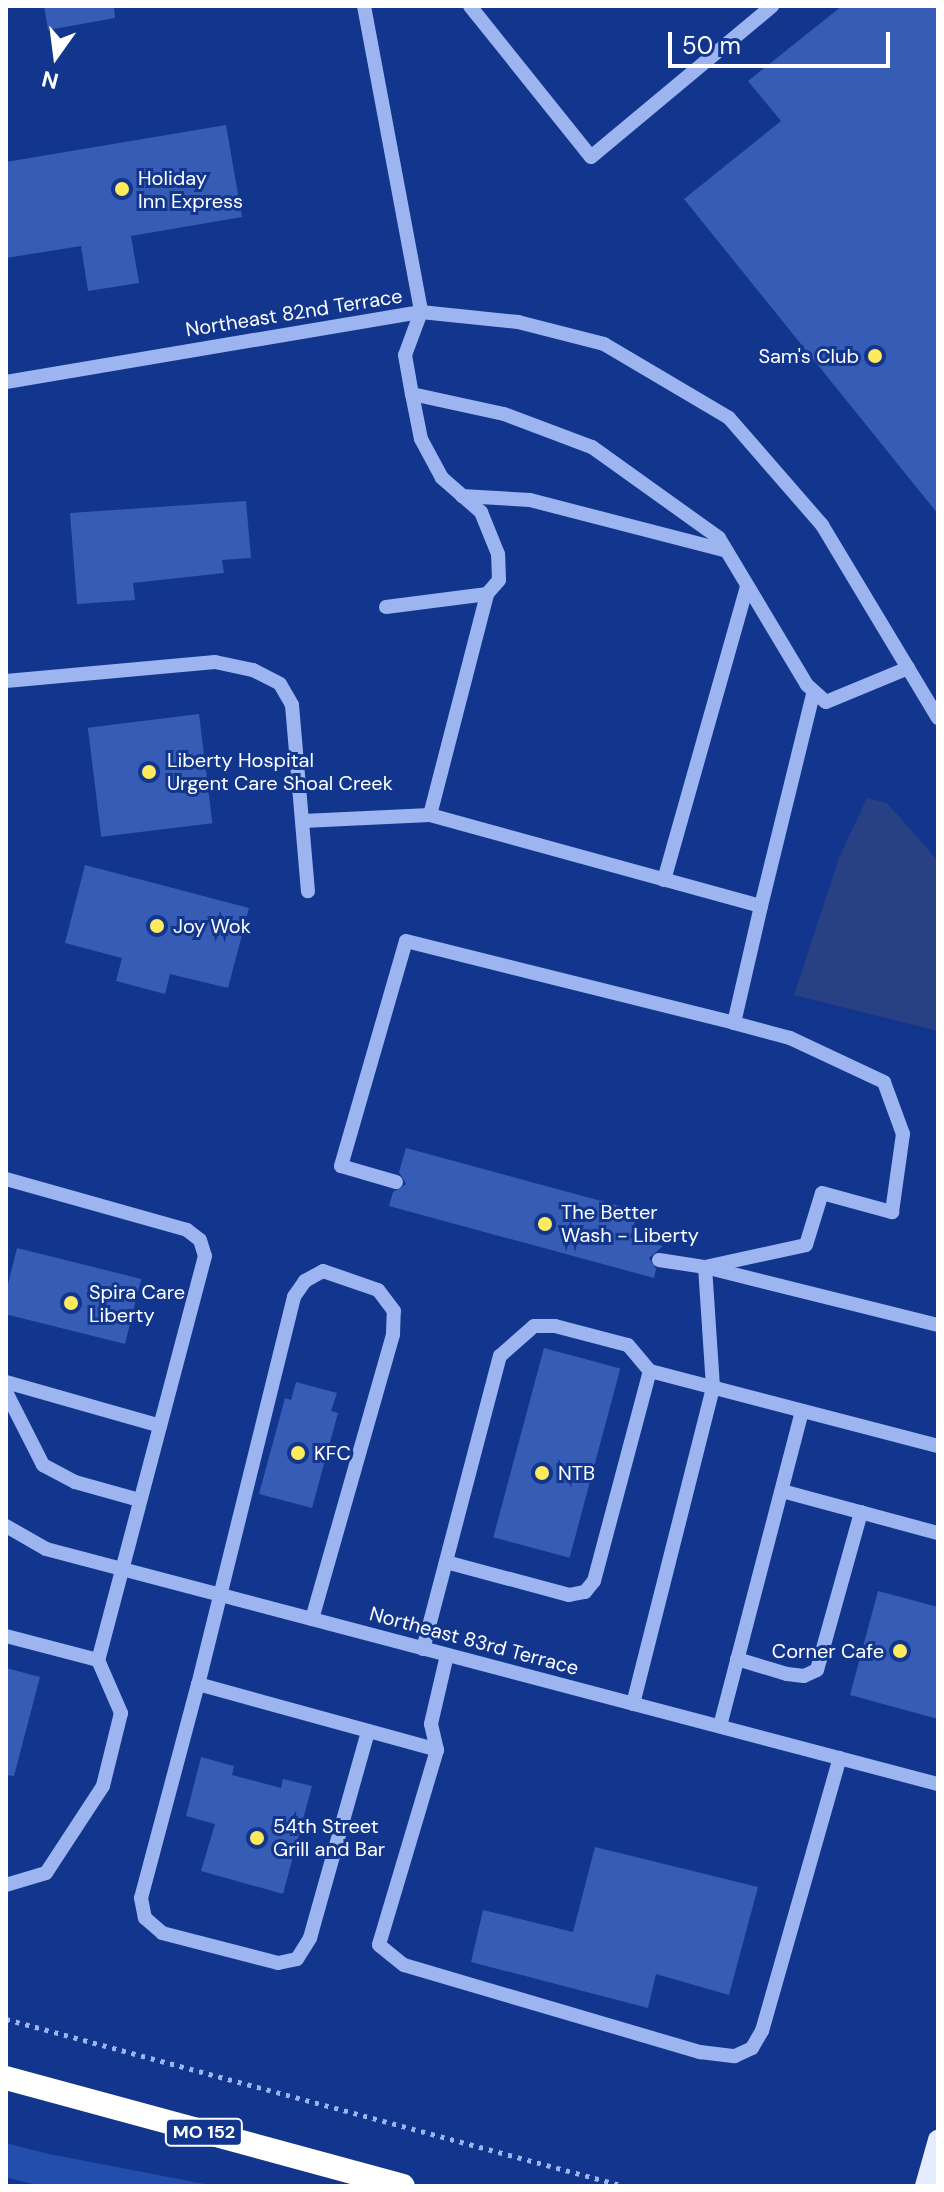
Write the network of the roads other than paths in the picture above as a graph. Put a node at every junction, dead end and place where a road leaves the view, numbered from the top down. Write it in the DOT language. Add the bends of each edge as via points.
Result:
graph roads {
  1 [pos="364,6"];
  2 [pos="470,6"];
  3 [pos="772,6"];
  4 [pos="421,312"];
  5 [pos="6,382"];
  6 [pos="412,394"];
  7 [pos="462,496"];
  8 [pos="727,551"];
  9 [pos="747,586"];
  10 [pos="487,594"];
  11 [pos="386,607"];
  12 [pos="908,668"];
  13 [pos="6,681"];
  14 [pos="814,691"];
  15 [pos="931,692"];
  16 [pos="938,718"];
  17 [pos="430,815"];
  18 [pos="303,821"];
  19 [pos="664,880"];
  20 [pos="308,891"];
  21 [pos="761,906"];
  22 [pos="734,1023"];
  23 [pos="6,1179"];
  24 [pos="396,1182"];
  25 [pos="659,1260"];
  26 [pos="705,1267"];
  27 [pos="938,1325"];
  28 [pos="650,1371"];
  29 [pos="6,1382"];
  30 [pos="713,1387"];
  31 [pos="6,1392"];
  32 [pos="802,1411"];
  33 [pos="160,1426"];
  34 [pos="938,1446"];
  35 [pos="782,1491"];
  36 [pos="139,1500"];
  37 [pos="861,1512"];
  38 [pos="6,1526"];
  39 [pos="938,1533"];
  40 [pos="446,1562"];
  41 [pos="121,1569"];
  42 [pos="222,1595"];
  43 [pos="312,1619"];
  44 [pos="6,1636"];
  45 [pos="423,1649"];
  46 [pos="447,1655"];
  47 [pos="737,1659"];
  48 [pos="98,1660"];
  49 [pos="198,1684"];
  50 [pos="633,1704"];
  51 [pos="720,1726"];
  52 [pos="368,1731"];
  53 [pos="437,1750"];
  54 [pos="840,1758"];
  55 [pos="938,1784"];
  56 [pos="6,1885"];
  57 [pos="6,2078"];
  58 [pos="938,2140"];
  59 [pos="403,2186"];
  60 [pos="925,2186"];
  1 -- 4 [label="street"];
  2 -- 3 [label="street" via="591,157"];
  4 -- 5 [label="street, Northeast 82nd Terrace"];
  4 -- 6 [label="street" via="405,355"];
  4 -- 12 [label="street, Northeast 82nd Terrace" via="518,322 604,344 729,418 822,525"];
  6 -- 7 [label="street" via="421,439 442,478"];
  6 -- 8 [label="street" via="504,414 592,447 719,538"];
  7 -- 8 [label="street" via="530,500"];
  7 -- 10 [label="street" via="481,512 498,554 499,580"];
  8 -- 9 [label="street"];
  9 -- 14 [label="street"];
  9 -- 19 [label="street"];
  10 -- 11 [label="street"];
  10 -- 17 [label="street"];
  12 -- 14 [label="street" via="826,702"];
  12 -- 15 [label="street, Northeast 82nd Terrace"];
  13 -- 18 [label="street" via="215,662 253,670 280,684 292,705"];
  14 -- 21 [label="street"];
  15 -- 16 [label="street, Northeast 82nd Terrace"];
  17 -- 18 [label="street"];
  17 -- 19 [label="street"];
  18 -- 20 [label="street"];
  19 -- 21 [label="street"];
  21 -- 22 [label="street"];
  22 -- 24 [label="street" via="406,941 341,1166"];
  22 -- 26 [label="street" via="790,1038 884,1082 903,1134 892,1212 822,1193 806,1245"];
  23 -- 33 [label="street" via="187,1230 200,1240 205,1256"];
  25 -- 26 [label="street"];
  26 -- 27 [label="street"];
  26 -- 30 [label="street"];
  28 -- 30 [label="street"];
  28 -- 40 [label="street" via="594,1581 585,1592 569,1595"];
  28 -- 40 [label="street" via="628,1345 555,1326 534,1326 515,1339 500,1356"];
  29 -- 33 [label="street"];
  30 -- 32 [label="street"];
  30 -- 50 [label="street"];
  31 -- 36 [label="street" via="43,1465 75,1482"];
  32 -- 34 [label="street"];
  32 -- 35 [label="street"];
  33 -- 36 [label="street"];
  35 -- 37 [label="street"];
  35 -- 47 [label="street"];
  36 -- 41 [label="street"];
  37 -- 39 [label="street"];
  37 -- 47 [label="street" via="817,1670 804,1676 787,1674"];
  38 -- 41 [label="street, Northeast 83rd Terrace" via="46,1549"];
  40 -- 45 [label="street"];
  41 -- 42 [label="street, Northeast 83rd Terrace"];
  41 -- 48 [label="street"];
  42 -- 43 [label="street, Northeast 83rd Terrace"];
  42 -- 43 [label="street" via="294,1297 305,1281 323,1271 378,1290 394,1311 393,1334"];
  42 -- 49 [label="street"];
  43 -- 45 [label="street, Northeast 83rd Terrace"];
  44 -- 48 [label="street"];
  45 -- 46 [label="street, Northeast 83rd Terrace"];
  46 -- 50 [label="street, Northeast 83rd Terrace"];
  46 -- 53 [label="street" via="431,1724"];
  47 -- 51 [label="street"];
  48 -- 56 [label="street" via="121,1713 103,1786 46,1873"];
  49 -- 52 [label="street"];
  49 -- 52 [label="street" via="141,1898 145,1918 162,1933 278,1963 297,1959 310,1938"];
  50 -- 51 [label="street, Northeast 83rd Terrace"];
  51 -- 54 [label="street, Northeast 83rd Terrace"];
  52 -- 53 [label="street"];
  53 -- 54 [label="street" via="380,1928 379,1945 389,1957 721,2057 752,2048 762,2031"];
  54 -- 55 [label="street, Northeast 83rd Terrace"];
  57 -- 59 [label="highway, MO 152"];
  58 -- 60 [label="main road"];
}
